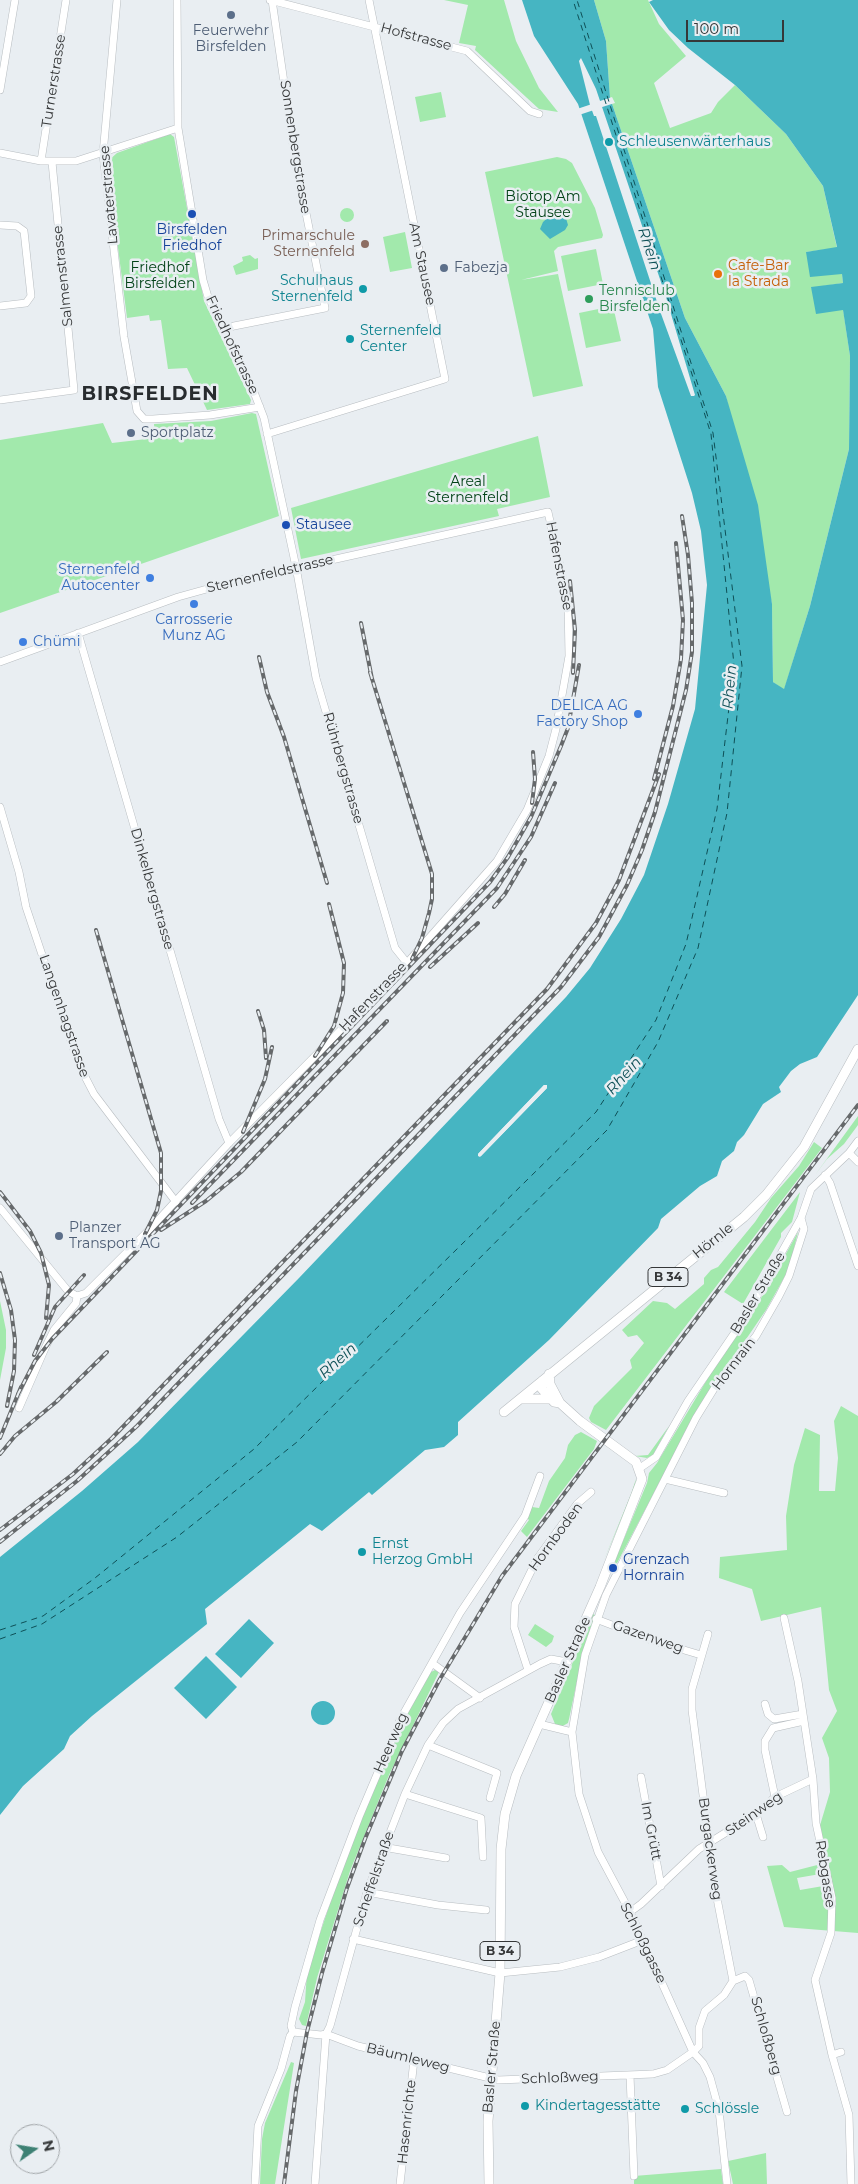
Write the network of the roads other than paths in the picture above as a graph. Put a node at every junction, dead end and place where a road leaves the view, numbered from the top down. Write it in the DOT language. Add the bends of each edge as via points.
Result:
graph roads {
  1 [pos="15,0"];
  2 [pos="66,0"];
  3 [pos="118,0"];
  4 [pos="177,0"];
  5 [pos="271,0"];
  6 [pos="369,0"];
  7 [pos="373,26"];
  8 [pos="0,90"];
  9 [pos="539,114"];
  10 [pos="178,128"];
  11 [pos="0,153"];
  12 [pos="103,154"];
  13 [pos="41,162"];
  14 [pos="52,162"];
  15 [pos="0,225"];
  16 [pos="0,306"];
  17 [pos="223,330"];
  18 [pos="0,400"];
  19 [pos="260,407"];
  20 [pos="268,434"];
  21 [pos="548,512"];
  22 [pos="296,567"];
  23 [pos="78,633"];
  24 [pos="0,662"];
  25 [pos="0,807"];
  26 [pos="406,962"];
  27 [pos="858,1049"];
  28 [pos="858,1141"];
  29 [pos="229,1143"];
  30 [pos="849,1153"];
  31 [pos="858,1162"];
  32 [pos="825,1175"];
  33 [pos="176,1202"];
  34 [pos="0,1208"];
  35 [pos="801,1218"];
  36 [pos="858,1266"];
  37 [pos="77,1296"];
  38 [pos="549,1374"];
  39 [pos="542,1381"];
  40 [pos="520,1399"];
  41 [pos="555,1401"];
  42 [pos="19,1408"];
  43 [pos="504,1412"];
  44 [pos="640,1468"];
  45 [pos="540,1476"];
  46 [pos="665,1479"];
  47 [pos="591,1492"];
  48 [pos="724,1493"];
  49 [pos="784,1618"];
  50 [pos="596,1619"];
  51 [pos="708,1634"];
  52 [pos="701,1655"];
  53 [pos="567,1662"];
  54 [pos="432,1663"];
  55 [pos="528,1670"];
  56 [pos="480,1698"];
  57 [pos="765,1704"];
  58 [pos="803,1717"];
  59 [pos="539,1724"];
  60 [pos="572,1732"];
  61 [pos="428,1745"];
  62 [pos="641,1776"];
  63 [pos="813,1779"];
  64 [pos="405,1794"];
  65 [pos="775,1797"];
  66 [pos="490,1798"];
  67 [pos="756,1814"];
  68 [pos="764,1838"];
  69 [pos="709,1844"];
  70 [pos="383,1847"];
  71 [pos="483,1857"];
  72 [pos="446,1858"];
  73 [pos="661,1886"];
  74 [pos="367,1892"];
  75 [pos="486,1910"];
  76 [pos="630,1912"];
  77 [pos="353,1939"];
  78 [pos="643,1940"];
  79 [pos="500,1974"];
  80 [pos="733,1981"];
  81 [pos="295,2031"];
  82 [pos="326,2034"];
  83 [pos="693,2052"];
  84 [pos="841,2052"];
  85 [pos="832,2055"];
  86 [pos="414,2060"];
  87 [pos="630,2075"];
  88 [pos="490,2078"];
  89 [pos="787,2112"];
  90 [pos="634,2176"];
  91 [pos="255,2184"];
  92 [pos="315,2184"];
  93 [pos="400,2184"];
  94 [pos="489,2184"];
  95 [pos="727,2184"];
  96 [pos="851,2184"];
  1 -- 8 [label="street"];
  2 -- 13 [label="street, Turnerstrasse"];
  3 -- 12 [label="street, Lavaterstrasse"];
  4 -- 10 [label="street, Friedhofstrasse"];
  5 -- 7 [label="street, Hofstrasse"];
  5 -- 17 [label="street, Sonnenbergstrasse" via="295,158 325,308"];
  6 -- 7 [label="street"];
  7 -- 9 [label="street, Hofstrasse" via="467,51 530,111"];
  7 -- 20 [label="street, Am Stausee" via="445,379"];
  10 -- 12 [label="street"];
  10 -- 17 [label="street, Friedhofstrasse" via="204,280"];
  11 -- 13 [label="street"];
  12 -- 14 [label="street" via="76,161"];
  12 -- 19 [label="street, Lavaterstrasse" via="131,386 141,417 210,415"];
  13 -- 14 [label="street"];
  14 -- 18 [label="street, Salmenstrasse" via="74,390"];
  15 -- 16 [label="street" via="17,226 24,231 31,296 26,303"];
  17 -- 19 [label="street, Friedhofstrasse"];
  19 -- 20 [label="street, Friedhofstrasse"];
  20 -- 22 [label="street, Friedhofstrasse"];
  21 -- 22 [label="street, Sternenfeldstrasse"];
  21 -- 26 [label="street, Hafenstrasse" via="568,602 569,634 567,676 549,756 527,810 497,861"];
  22 -- 23 [label="street, Sternenfeldstrasse" via="181,596"];
  22 -- 26 [label="street, Rührbergstrasse" via="316,678 395,948"];
  23 -- 24 [label="street, Sternenfeldstrasse"];
  23 -- 29 [label="street, Dinkelbergstrasse" via="213,1100"];
  25 -- 33 [label="street, Langenhagstrasse" via="26,907 79,1065 94,1094"];
  26 -- 29 [label="street, Hafenstrasse"];
  27 -- 38 [label="main road, Hörnle / B 34" via="804,1147 766,1196"];
  28 -- 30 [label="street"];
  29 -- 33 [label="street, Hafenstrasse"];
  30 -- 31 [label="street"];
  30 -- 32 [label="street"];
  32 -- 35 [label="street, Basler Straße" via="811,1189"];
  32 -- 36 [label="street"];
  33 -- 37 [label="street, Hafenstrasse" via="86,1293"];
  34 -- 37 [label="street" via="68,1291"];
  35 -- 44 [label="street, Basler Straße" via="748,1311 688,1401 656,1457"];
  35 -- 46 [label="street, Hornrain" via="804,1229 779,1296 756,1336 717,1384"];
  37 -- 42 [label="street, Hafenstrasse" via="76,1303 54,1330"];
  38 -- 39 [label="main road, B 34"];
  38 -- 41 [label="main road"];
  39 -- 40 [label="main road, B 34"];
  39 -- 41 [label="main road" via="542,1389"];
  40 -- 41 [label="main road"];
  40 -- 43 [label="main road, B 34"];
  41 -- 44 [label="main road"];
  44 -- 53 [label="main road, Basler Straße / B 34" via="640,1488"];
  45 -- 54 [label="street, Heerweg" via="525,1516 460,1613"];
  46 -- 48 [label="street"];
  46 -- 50 [label="street, Hornrain"];
  47 -- 55 [label="street, Hornboden" via="577,1504 537,1559 515,1604 514,1626"];
  49 -- 58 [label="street, Rebgasse"];
  50 -- 52 [label="street, Gazenweg"];
  50 -- 60 [label="street, Hornrain" via="585,1655"];
  51 -- 52 [label="street, Burgackerweg"];
  52 -- 69 [label="street, Burgackerweg" via="692,1689 692,1710"];
  53 -- 55 [label="street, Scheffelstraße" via="552,1659"];
  53 -- 59 [label="main road, Basler Straße / B 34"];
  54 -- 56 [label="street"];
  54 -- 81 [label="street, Heerweg" via="400,1720 355,1825 302,1977 291,2026"];
  55 -- 56 [label="street, Scheffelstraße"];
  56 -- 61 [label="street, Scheffelstraße" via="458,1709 443,1723"];
  57 -- 58 [label="street" via="768,1714 774,1718"];
  58 -- 63 [label="street, Rebgasse"];
  58 -- 65 [label="street" via="773,1728 765,1741 764,1750"];
  59 -- 60 [label="street"];
  59 -- 79 [label="main road, Basler Straße / B 34" via="516,1776 505,1814 501,1849"];
  60 -- 76 [label="street, Schloßgasse" via="583,1812 598,1852"];
  61 -- 64 [label="street, Scheffelstraße"];
  61 -- 66 [label="street" via="497,1773"];
  62 -- 73 [label="street, Im Grütt"];
  63 -- 65 [label="street, Steinweg"];
  63 -- 85 [label="street, Rebgasse" via="816,1823 832,1898 828,1944 815,1980"];
  64 -- 70 [label="street, Scheffelstraße"];
  64 -- 71 [label="street" via="481,1818"];
  65 -- 67 [label="street, Steinweg"];
  67 -- 68 [label="street"];
  67 -- 69 [label="street, Steinweg"];
  69 -- 73 [label="street, Steinweg" via="699,1849"];
  69 -- 80 [label="street, Burgackerweg"];
  70 -- 72 [label="street"];
  70 -- 74 [label="street, Scheffelstraße"];
  73 -- 76 [label="street, Steinweg"];
  74 -- 75 [label="street"];
  74 -- 77 [label="street, Scheffelstraße"];
  76 -- 78 [label="street, Schloßgasse"];
  77 -- 79 [label="street"];
  77 -- 82 [label="street, Scheffelstraße"];
  78 -- 79 [label="street" via="580,1962 538,1971"];
  78 -- 83 [label="street, Schloßgasse"];
  79 -- 88 [label="main road, Basler Straße / B 34"];
  80 -- 83 [label="street" via="724,1995 705,2011 699,2028 699,2046"];
  80 -- 89 [label="street, Schloßberg" via="745,1976 749,1980"];
  81 -- 82 [label="street, Bäumleweg"];
  81 -- 91 [label="street, Heerweg" via="290,2036 281,2069 258,2126"];
  82 -- 86 [label="street, Bäumleweg"];
  82 -- 92 [label="street, Scheffelstraße"];
  83 -- 87 [label="street, Schloßweg" via="667,2070"];
  83 -- 95 [label="street, Schloßgasse" via="702,2063 715,2094"];
  84 -- 85 [label="street"];
  85 -- 96 [label="street, Rebgasse" via="849,2115"];
  86 -- 88 [label="street, Bäumleweg"];
  86 -- 93 [label="street, Hasenrichte"];
  87 -- 88 [label="street, Schloßweg"];
  87 -- 90 [label="street"];
  88 -- 94 [label="main road, Basler Straße / B 34"];
}
